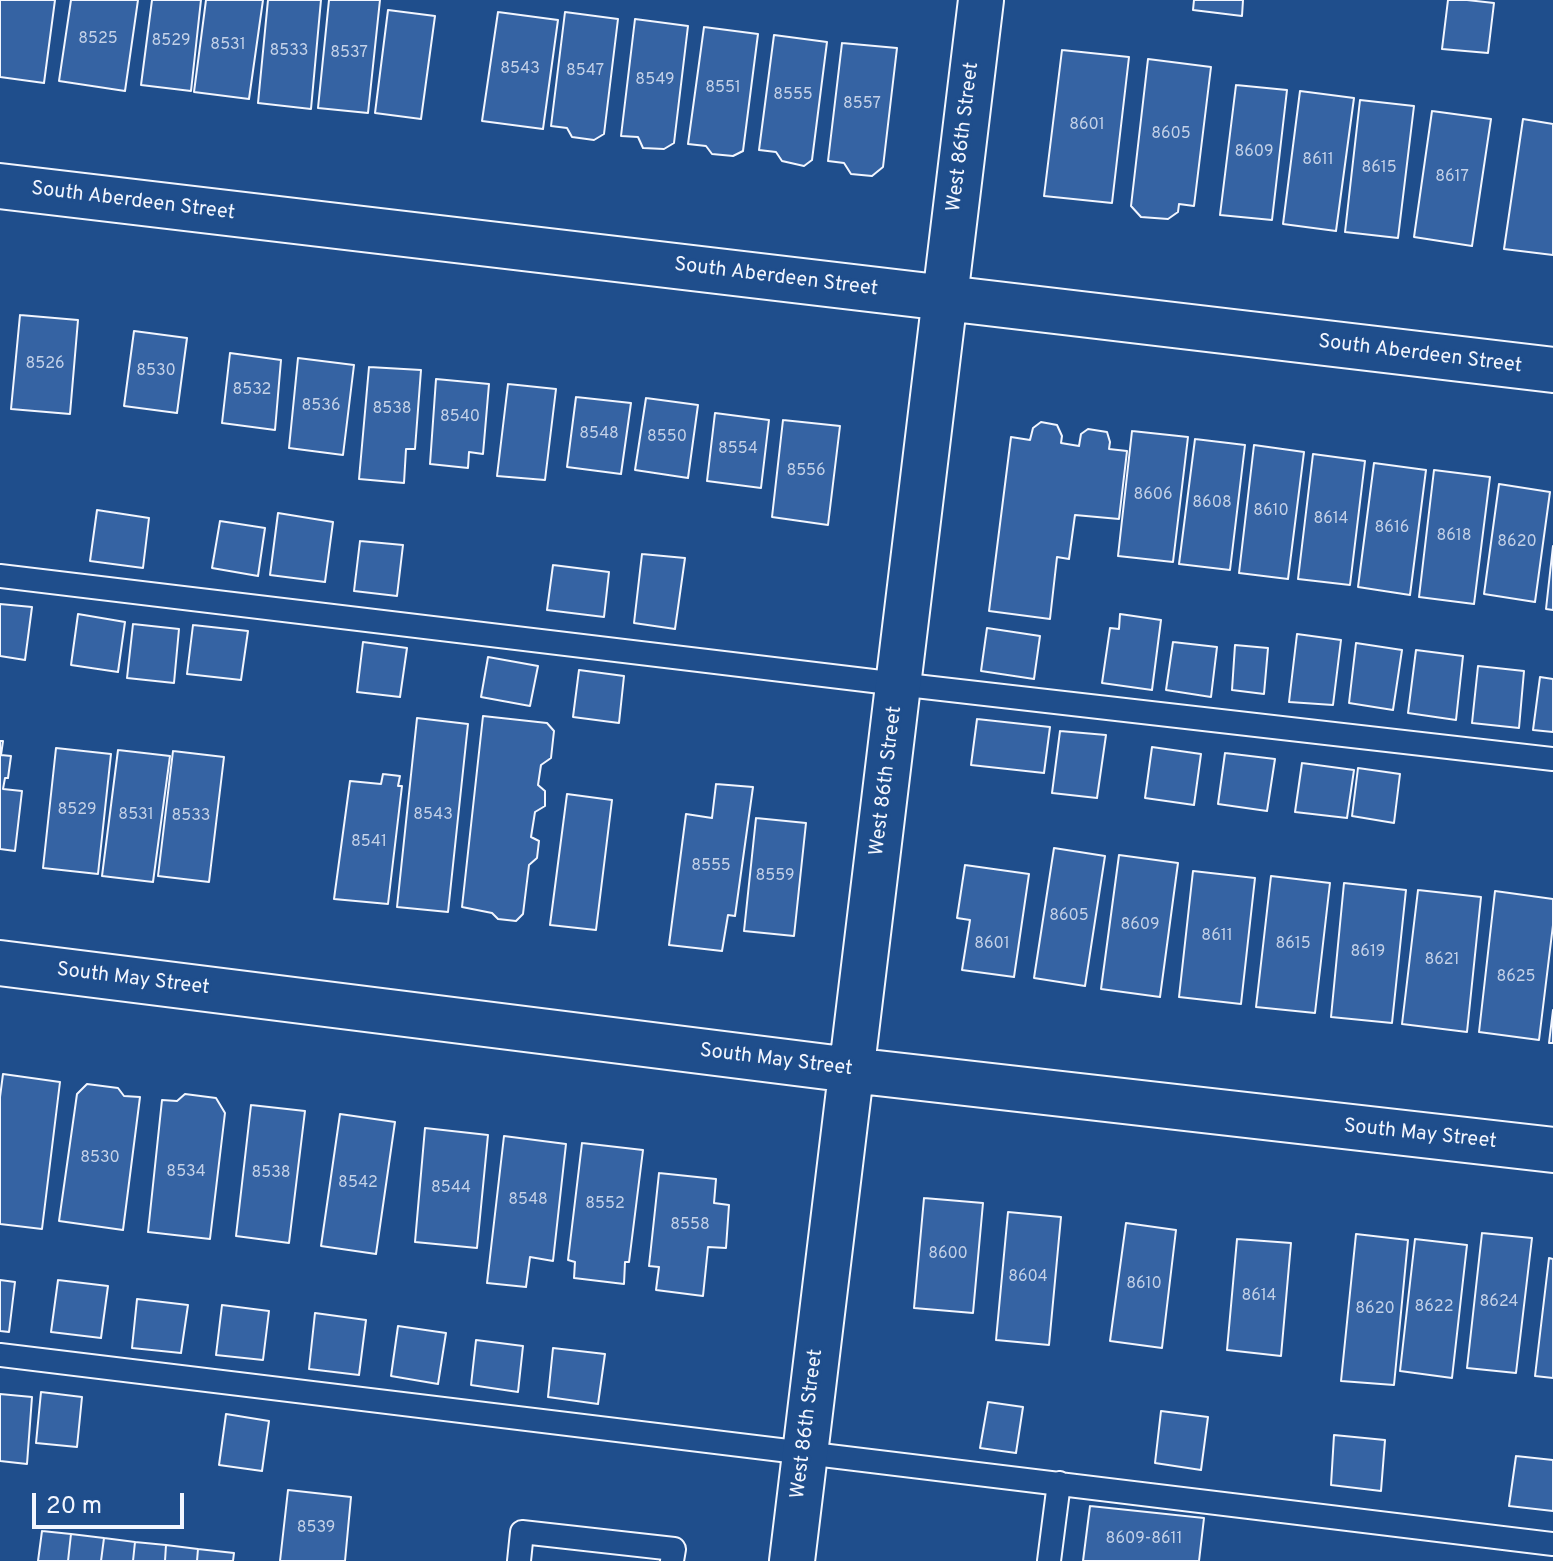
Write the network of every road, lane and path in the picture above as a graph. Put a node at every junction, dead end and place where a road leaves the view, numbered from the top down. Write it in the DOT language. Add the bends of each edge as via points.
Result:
graph roads {
  1 [pos="981,0"];
  2 [pos="0,186"];
  3 [pos="945,298"];
  4 [pos="1553,370"];
  5 [pos="0,576"];
  6 [pos="898,684"];
  7 [pos="1553,759"];
  8 [pos="0,963"];
  9 [pos="851,1070"];
  10 [pos="1553,1150"];
  11 [pos="0,1355"];
  12 [pos="805,1454"];
  13 [pos="1059,1483"];
  14 [pos="1553,1544"];
  15 [pos="519,1561"];
  16 [pos="672,1561"];
  17 [pos="792,1561"];
  18 [pos="1049,1561"];
  1 -- 3 [label="street, West 86th Street"];
  2 -- 3 [label="street, South Aberdeen Street"];
  3 -- 4 [label="street, South Aberdeen Street"];
  3 -- 6 [label="street, West 86th Street"];
  5 -- 6 [label="lane"];
  6 -- 7 [label="lane"];
  6 -- 9 [label="street, West 86th Street"];
  8 -- 9 [label="street, South May Street"];
  9 -- 10 [label="street, South May Street"];
  9 -- 12 [label="street, West 86th Street"];
  11 -- 12 [label="lane"];
  12 -- 13 [label="lane"];
  12 -- 17 [label="street, West 86th Street"];
  13 -- 14 [label="lane"];
  13 -- 18 [label="lane"];
  15 -- 16 [label="lane" via="522,1532 674,1549"];
}
